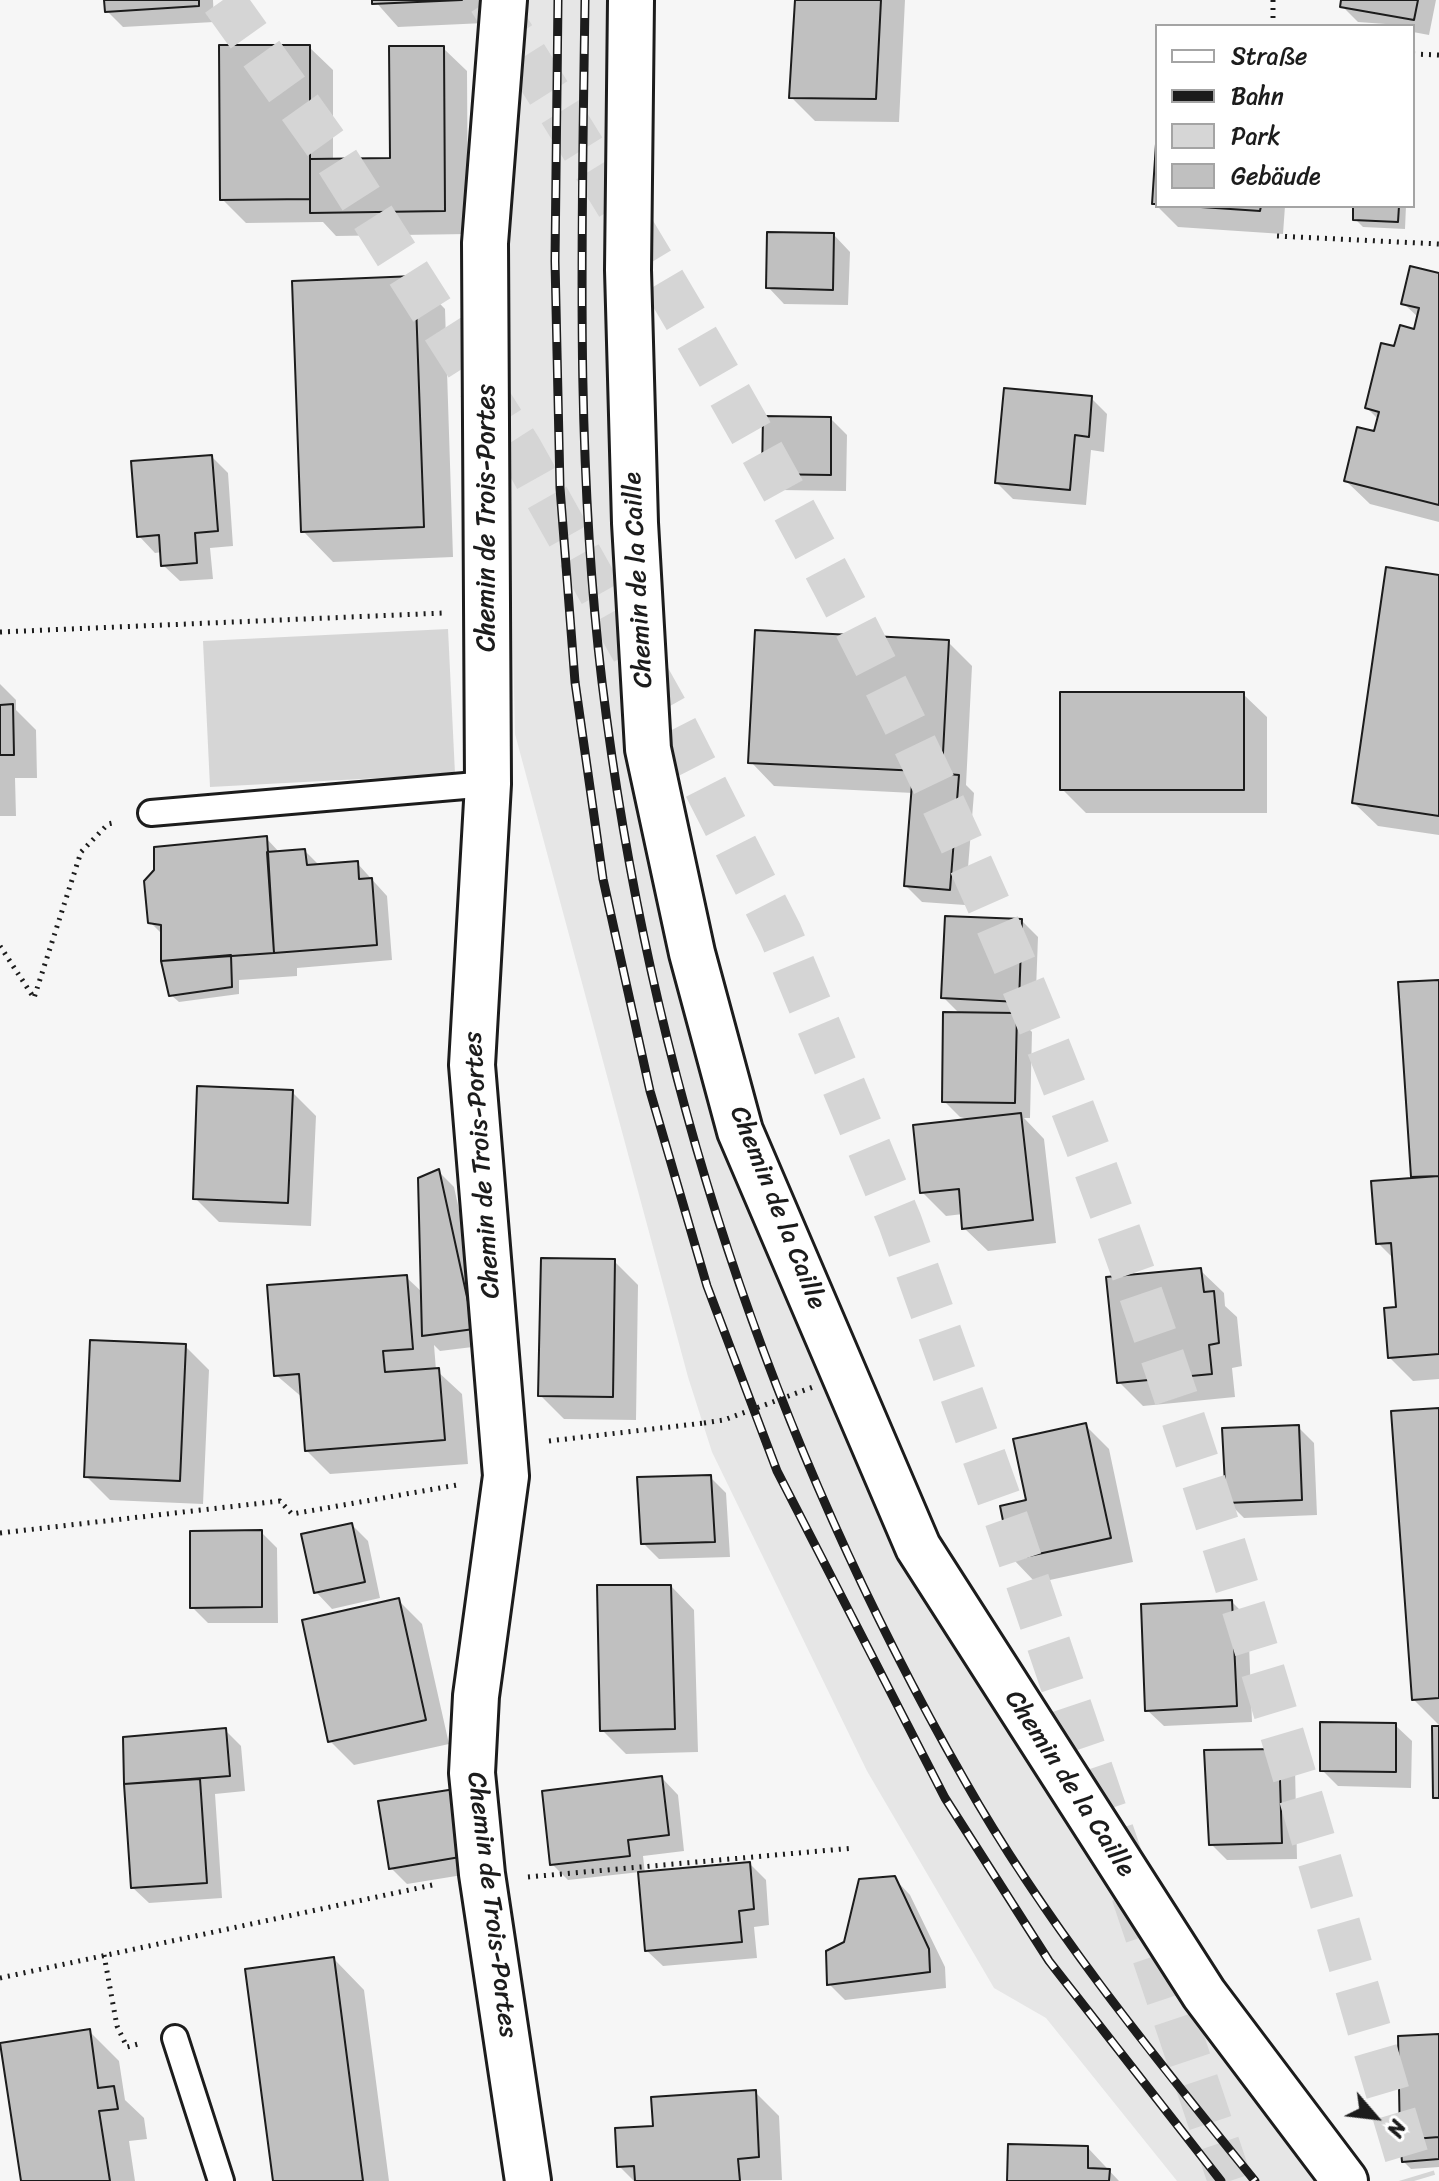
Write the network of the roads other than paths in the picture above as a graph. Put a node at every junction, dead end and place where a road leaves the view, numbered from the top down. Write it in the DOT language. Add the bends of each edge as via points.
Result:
graph roads {
  1 [pos="504,0"];
  2 [pos="631,0"];
  3 [pos="488,784"];
  4 [pos="151,813"];
  5 [pos="175,2038"];
  6 [pos="221,2181"];
  7 [pos="528,2181"];
  8 [pos="1345,2181"];
  1 -- 3 [label="street, Chemin de Trois-Portes" via="485,243"];
  2 -- 8 [label="street, Chemin de la Caille" via="628,270 648,749 692,953 740,1131 918,1547 1204,1994"];
  3 -- 4 [label="lane"];
  3 -- 7 [label="street, Chemin de Trois-Portes" via="472,1065 506,1476 476,1696 472,1773"];
  5 -- 6 [label="lane"];
}
